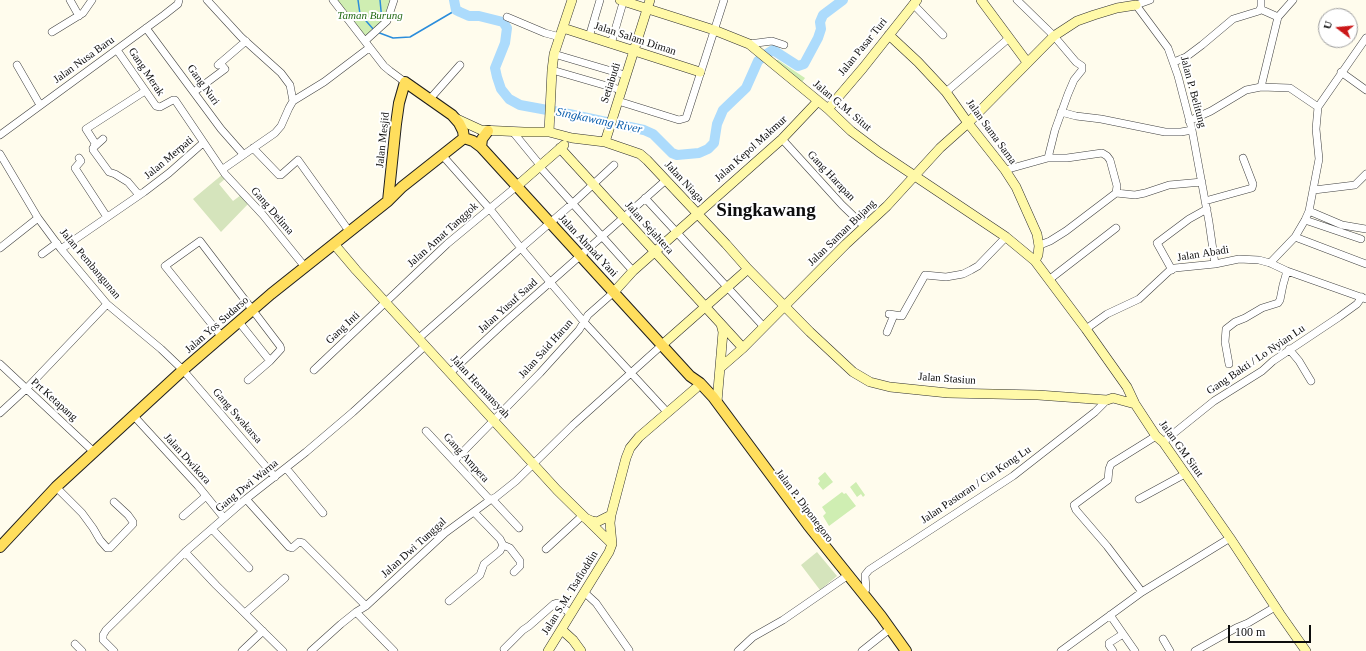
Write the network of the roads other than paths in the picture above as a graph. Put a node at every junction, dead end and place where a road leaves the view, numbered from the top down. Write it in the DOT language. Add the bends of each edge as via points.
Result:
graph roads {
  1 [pos="70,0"];
  2 [pos="92,0"];
  3 [pos="179,0"];
  4 [pos="207,0"];
  5 [pos="334,0"];
  6 [pos="394,0"];
  7 [pos="572,0"];
  8 [pos="600,0"];
  9 [pos="724,0"];
  10 [pos="981,0"];
  11 [pos="1017,0"];
  12 [pos="1150,0"];
  13 [pos="1261,0"];
  14 [pos="1292,0"];
  15 [pos="915,2"];
  16 [pos="621,3"];
  17 [pos="648,4"];
  18 [pos="1136,5"];
  19 [pos="1260,9"];
  20 [pos="79,16"];
  21 [pos="506,17"];
  22 [pos="1278,17"];
  23 [pos="146,28"];
  24 [pos="714,30"];
  25 [pos="52,32"];
  26 [pos="561,33"];
  27 [pos="889,35"];
  28 [pos="943,35"];
  29 [pos="1054,36"];
  30 [pos="589,37"];
  31 [pos="1009,38"];
  32 [pos="1366,38"];
  33 [pos="246,41"];
  34 [pos="368,42"];
  35 [pos="611,44"];
  36 [pos="784,45"];
  37 [pos="752,46"];
  38 [pos="117,50"];
  39 [pos="633,51"];
  40 [pos="554,54"];
  41 [pos="1027,62"];
  42 [pos="1174,62"];
  43 [pos="17,65"];
  44 [pos="460,65"];
  45 [pos="552,70"];
  46 [pos="700,72"];
  47 [pos="1341,72"];
  48 [pos="626,75"];
  49 [pos="405,82"];
  50 [pos="1261,87"];
  51 [pos="621,90"];
  52 [pos="1366,90"];
  53 [pos="145,91"];
  54 [pos="194,92"];
  55 [pos="946,92"];
  56 [pos="429,100"];
  57 [pos="293,101"];
  58 [pos="618,101"];
  59 [pos="818,101"];
  60 [pos="40,106"];
  61 [pos="1318,107"];
  62 [pos="828,109"];
  63 [pos="1061,112"];
  64 [pos="455,118"];
  65 [pos="1189,122"];
  66 [pos="968,123"];
  67 [pos="1189,131"];
  68 [pos="488,132"];
  69 [pos="513,132"];
  70 [pos="549,132"];
  71 [pos="0,135"];
  72 [pos="464,138"];
  73 [pos="572,138"];
  74 [pos="103,139"];
  75 [pos="782,139"];
  76 [pos="605,142"];
  77 [pos="203,143"];
  78 [pos="92,148"];
  79 [pos="253,148"];
  80 [pos="481,148"];
  81 [pos="560,148"];
  82 [pos="0,154"];
  83 [pos="243,154"];
  84 [pos="442,155"];
  85 [pos="79,158"];
  86 [pos="1048,158"];
  87 [pos="1243,158"];
  88 [pos="540,165"];
  89 [pos="614,165"];
  90 [pos="223,169"];
  91 [pos="1005,170"];
  92 [pos="1366,174"];
  93 [pos="915,177"];
  94 [pos="391,178"];
  95 [pos="666,180"];
  96 [pos="1202,182"];
  97 [pos="593,185"];
  98 [pos="517,186"];
  99 [pos="402,187"];
  100 [pos="1314,190"];
  101 [pos="1116,193"];
  102 [pos="139,196"];
  103 [pos="645,198"];
  104 [pos="388,201"];
  105 [pos="1205,201"];
  106 [pos="573,203"];
  107 [pos="489,208"];
  108 [pos="1204,211"];
  109 [pos="1309,211"];
  110 [pos="697,213"];
  111 [pos="107,217"];
  112 [pos="38,218"];
  113 [pos="624,218"];
  114 [pos="1305,220"];
  115 [pos="550,223"];
  116 [pos="865,227"];
  117 [pos="1116,228"];
  118 [pos="1366,229"];
  119 [pos="349,231"];
  120 [pos="676,232"];
  121 [pos="602,236"];
  122 [pos="1006,237"];
  123 [pos="1295,237"];
  124 [pos="1361,239"];
  125 [pos="334,244"];
  126 [pos="1040,244"];
  127 [pos="59,246"];
  128 [pos="0,248"];
  129 [pos="521,248"];
  130 [pos="654,252"];
  131 [pos="42,254"];
  132 [pos="580,256"];
  133 [pos="1035,261"];
  134 [pos="1270,263"];
  135 [pos="1215,264"];
  136 [pos="1366,264"];
  137 [pos="305,267"];
  138 [pos="748,269"];
  139 [pos="1172,270"];
  140 [pos="1287,270"];
  141 [pos="633,271"];
  142 [pos="1050,280"];
  143 [pos="550,283"];
  144 [pos="728,288"];
  145 [pos="614,292"];
  146 [pos="1364,298"];
  147 [pos="386,302"];
  148 [pos="107,304"];
  149 [pos="786,306"];
  150 [pos="706,308"];
  151 [pos="252,310"];
  152 [pos="239,322"];
  153 [pos="584,322"];
  154 [pos="721,323"];
  155 [pos="764,327"];
  156 [pos="1086,329"];
  157 [pos="887,332"];
  158 [pos="222,337"];
  159 [pos="422,342"];
  160 [pos="662,345"];
  161 [pos="743,348"];
  162 [pos="1289,349"];
  163 [pos="270,361"];
  164 [pos="0,364"];
  165 [pos="1229,364"];
  166 [pos="720,368"];
  167 [pos="183,370"];
  168 [pos="314,370"];
  169 [pos="450,373"];
  170 [pos="632,373"];
  171 [pos="690,376"];
  172 [pos="248,380"];
  173 [pos="1311,381"];
  174 [pos="1127,387"];
  175 [pos="696,388"];
  176 [pos="26,389"];
  177 [pos="1110,399"];
  178 [pos="717,402"];
  179 [pos="1136,404"];
  180 [pos="667,412"];
  181 [pos="0,413"];
  182 [pos="133,415"];
  183 [pos="494,420"];
  184 [pos="426,431"];
  185 [pos="1159,439"];
  186 [pos="94,452"];
  187 [pos="454,461"];
  188 [pos="534,464"];
  189 [pos="286,468"];
  190 [pos="1185,474"];
  191 [pos="275,477"];
  192 [pos="56,486"];
  193 [pos="206,496"];
  194 [pos="246,499"];
  195 [pos="1139,499"];
  196 [pos="491,500"];
  197 [pos="114,502"];
  198 [pos="474,512"];
  199 [pos="323,513"];
  200 [pos="611,515"];
  201 [pos="184,516"];
  202 [pos="583,516"];
  203 [pos="224,518"];
  204 [pos="519,528"];
  205 [pos="212,529"];
  206 [pos="1230,538"];
  207 [pos="612,544"];
  208 [pos="503,545"];
  209 [pos="0,546"];
  210 [pos="546,548"];
  211 [pos="185,552"];
  212 [pos="249,568"];
  213 [pos="514,572"];
  214 [pos="285,578"];
  215 [pos="844,578"];
  216 [pos="866,589"];
  217 [pos="584,592"];
  218 [pos="1142,592"];
  219 [pos="449,601"];
  220 [pos="366,606"];
  221 [pos="1275,607"];
  222 [pos="356,612"];
  223 [pos="245,613"];
  224 [pos="571,614"];
  225 [pos="1110,615"];
  226 [pos="879,618"];
  227 [pos="562,630"];
  228 [pos="263,631"];
  229 [pos="886,632"];
  230 [pos="1123,634"];
  231 [pos="1163,639"];
  232 [pos="75,644"];
  233 [pos="1069,648"];
  234 [pos="1210,648"];
  235 [pos="504,649"];
  236 [pos="629,650"];
  237 [pos="1305,650"];
  238 [pos="82,651"];
  239 [pos="114,651"];
  240 [pos="242,651"];
  241 [pos="283,651"];
  242 [pos="311,651"];
  243 [pos="394,651"];
  244 [pos="548,651"];
  245 [pos="580,651"];
  246 [pos="738,651"];
  247 [pos="862,651"];
  248 [pos="900,651"];
  249 [pos="906,651"];
  250 [pos="1061,651"];
  251 [pos="1113,651"];
  252 [pos="1135,651"];
  253 [pos="1170,651"];
  254 [pos="1195,651"];
  1 -- 20 [label="street"];
  2 -- 20 [label="street"];
  3 -- 23 [label="street, Jalan Nusa Baru" via="178,4"];
  4 -- 33 [label="street"];
  5 -- 34 [label="street"];
  6 -- 34 [label="street" via="389,18"];
  7 -- 26 [label="street"];
  8 -- 30 [label="street"];
  9 -- 24 [label="street"];
  10 -- 31 [label="street"];
  11 -- 29 [label="street"];
  12 -- 18 [label="street"];
  13 -- 19 [label="street"];
  14 -- 22 [label="street"];
  15 -- 27 [label="street, Jalan Pasar Turi"];
  15 -- 28 [label="street"];
  16 -- 17 [label="street, Jalan G.M. Situt"];
  16 -- 35 [label="street"];
  17 -- 24 [label="street, Jalan G.M. Situt"];
  17 -- 39 [label="street, Setiabudi"];
  18 -- 29 [label="street" via="1117,8 1077,21"];
  18 -- 42 [label="street, Jalan P. Belitung" via="1168,48"];
  19 -- 22 [label="street"];
  19 -- 42 [label="street" via="1233,19 1186,57"];
  20 -- 25 [label="street"];
  21 -- 26 [label="street" via="545,33"];
  22 -- 50 [label="street"];
  23 -- 38 [label="street, Jalan Nusa Baru"];
  23 -- 54 [label="street, Gang Nuri"];
  24 -- 37 [label="street, Jalan G.M. Situt"];
  24 -- 46 [label="street"];
  26 -- 30 [label="street, Jalan Salam Diman"];
  26 -- 40 [label="street"];
  27 -- 55 [label="street, Jalan Sama Sama"];
  27 -- 62 [label="street, Jalan Pasar Turi"];
  29 -- 41 [label="street"];
  29 -- 63 [label="street" via="1082,66"];
  30 -- 35 [label="street, Jalan Salam Diman"];
  31 -- 41 [label="street"];
  31 -- 55 [label="street"];
  32 -- 47 [label="street"];
  33 -- 54 [label="street" via="219,64 225,70"];
  33 -- 57 [label="street" via="287,80"];
  34 -- 49 [label="street" via="384,66"];
  34 -- 57 [label="street" via="324,82"];
  35 -- 39 [label="street, Jalan Salam Diman"];
  36 -- 37 [label="street" via="772,41"];
  37 -- 59 [label="street, Jalan G.M. Situt"];
  38 -- 53 [label="street, Gang Merak"];
  38 -- 60 [label="street, Jalan Nusa Baru"];
  39 -- 46 [label="street, Jalan Salam Diman"];
  39 -- 48 [label="street, Setiabudi"];
  40 -- 45 [label="street"];
  40 -- 48 [label="street"];
  41 -- 66 [label="street"];
  42 -- 65 [label="street, Jalan P. Belitung"];
  43 -- 60 [label="street"];
  44 -- 56 [label="street"];
  45 -- 51 [label="street"];
  45 -- 70 [label="street"];
  46 -- 58 [label="street" via="687,115 681,120"];
  47 -- 52 [label="street"];
  47 -- 61 [label="street"];
  48 -- 51 [label="street, Setiabudi"];
  49 -- 56 [label="main road"];
  49 -- 94 [label="main road, Jalan Mesjid" via="397,118"];
  50 -- 61 [label="street" via="1290,88"];
  50 -- 65 [label="street" via="1246,90"];
  51 -- 58 [label="street, Setiabudi"];
  53 -- 77 [label="street, Gang Merak" via="158,107 175,100"];
  53 -- 78 [label="street" via="86,129 95,143"];
  54 -- 83 [label="street, Gang Nuri"];
  55 -- 66 [label="street, Jalan Sama Sama"];
  56 -- 64 [label="main road"];
  57 -- 79 [label="street" via="278,130"];
  58 -- 76 [label="street, Setiabudi"];
  59 -- 62 [label="street, Jalan G.M. Situt"];
  59 -- 75 [label="street, Jalan Kepol Makmur"];
  60 -- 71 [label="street, Jalan Nusa Baru"];
  61 -- 100 [label="street" via="1316,129 1319,159"];
  62 -- 93 [label="street, Jalan G.M. Situt" via="852,131"];
  63 -- 67 [label="street" via="1165,132"];
  63 -- 86 [label="street"];
  64 -- 68 [label="street"];
  64 -- 72 [label="main road"];
  65 -- 67 [label="street, Jalan P. Belitung"];
  66 -- 91 [label="street, Jalan Sama Sama"];
  66 -- 93 [label="street" via="940,148"];
  67 -- 96 [label="street, Jalan P. Belitung"];
  68 -- 69 [label="street"];
  68 -- 80 [label="main road" via="482,139"];
  69 -- 70 [label="street"];
  69 -- 88 [label="street"];
  70 -- 73 [label="street"];
  72 -- 80 [label="main road, Jalan Ahmad Yani"];
  72 -- 84 [label="main road, Jalan Yos Sudarso"];
  73 -- 76 [label="street"];
  73 -- 81 [label="street"];
  74 -- 78 [label="street"];
  75 -- 110 [label="street, Jalan Kepol Makmur"];
  75 -- 116 [label="street, Gang Harapan"];
  76 -- 95 [label="street, Jalan Niaga" via="640,154"];
  77 -- 90 [label="street, Jalan Merpati"];
  77 -- 102 [label="street, Jalan Merpati"];
  78 -- 102 [label="street" via="109,172 128,182"];
  79 -- 83 [label="street"];
  79 -- 119 [label="street" via="279,175 298,160"];
  80 -- 98 [label="main road, Jalan Ahmad Yani"];
  81 -- 88 [label="street"];
  81 -- 97 [label="street, Jalan Sejahtera"];
  82 -- 112 [label="street, Jalan Pembangunan"];
  83 -- 90 [label="street"];
  84 -- 99 [label="main road, Jalan Yos Sudarso"];
  84 -- 107 [label="street"];
  85 -- 111 [label="street" via="81,161 75,168"];
  86 -- 91 [label="street"];
  86 -- 101 [label="street" via="1105,154 1110,160 1114,174"];
  87 -- 105 [label="street" via="1253,184 1252,188"];
  88 -- 98 [label="street"];
  88 -- 106 [label="street"];
  89 -- 97 [label="street, Gang Dwi Warna"];
  90 -- 137 [label="street, Gang Delima"];
  91 -- 126 [label="street, Jalan Sama Sama" via="1016,187"];
  92 -- 100 [label="street" via="1355,185"];
  93 -- 116 [label="street, Jalan Saman Bujang"];
  93 -- 122 [label="street, Jalan G.M. Situt"];
  94 -- 99 [label="main road"];
  94 -- 104 [label="main road, Jalan Mesjid"];
  95 -- 103 [label="street, Jalan Yusuf Saad"];
  95 -- 110 [label="street, Jalan Niaga"];
  96 -- 101 [label="street" via="1169,184 1135,195"];
  96 -- 105 [label="street, Jalan P. Belitung"];
  97 -- 106 [label="street, Gang Dwi Warna"];
  97 -- 113 [label="street, Jalan Sejahtera"];
  98 -- 107 [label="street, Jalan Amat Tanggok"];
  98 -- 115 [label="main road, Jalan Ahmad Yani"];
  99 -- 104 [label="main road, Jalan Yos Sudarso"];
  100 -- 109 [label="street"];
  101 -- 126 [label="street" via="1066,231"];
  102 -- 111 [label="street, Jalan Merpati"];
  103 -- 113 [label="street, Jalan Yusuf Saad"];
  103 -- 120 [label="street"];
  104 -- 119 [label="main road, Jalan Yos Sudarso"];
  105 -- 108 [label="street, Jalan P. Belitung"];
  106 -- 115 [label="street, Gang Dwi Warna"];
  106 -- 121 [label="street"];
  107 -- 129 [label="street"];
  107 -- 147 [label="street, Jalan Amat Tanggok"];
  108 -- 135 [label="street, Jalan P. Belitung" via="1211,231"];
  108 -- 139 [label="street" via="1157,243"];
  109 -- 114 [label="street"];
  109 -- 118 [label="street" via="1342,225"];
  110 -- 120 [label="street, Jalan Kepol Makmur"];
  110 -- 138 [label="street, Jalan Niaga"];
  111 -- 127 [label="street, Jalan Merpati"];
  112 -- 127 [label="street, Jalan Pembangunan"];
  112 -- 128 [label="street"];
  113 -- 121 [label="street, Jalan Yusuf Saad"];
  113 -- 130 [label="street, Jalan Sejahtera"];
  114 -- 123 [label="street"];
  114 -- 124 [label="street"];
  115 -- 129 [label="street, Gang Dwi Warna"];
  115 -- 132 [label="main road, Jalan Ahmad Yani"];
  116 -- 149 [label="street, Jalan Saman Bujang"];
  117 -- 142 [label="street"];
  119 -- 125 [label="main road, Jalan Yos Sudarso"];
  120 -- 130 [label="street, Jalan Kepol Makmur"];
  120 -- 144 [label="street"];
  121 -- 132 [label="street, Jalan Yusuf Saad"];
  121 -- 141 [label="street"];
  122 -- 133 [label="street, Jalan G.M. Situt"];
  122 -- 157 [label="street" via="978,266 963,274 946,277 925,275 902,316 892,314"];
  123 -- 134 [label="street"];
  123 -- 136 [label="street"];
  125 -- 137 [label="main road, Jalan Yos Sudarso"];
  125 -- 147 [label="street, Jalan Hermansyah"];
  126 -- 133 [label="street"];
  127 -- 131 [label="street, Jalan Merpati"];
  127 -- 148 [label="street, Jalan Pembangunan"];
  129 -- 143 [label="street"];
  129 -- 159 [label="street, Gang Dwi Warna"];
  130 -- 141 [label="street, Jalan Kepol Makmur"];
  130 -- 150 [label="street, Jalan Sejahtera"];
  132 -- 143 [label="street, Jalan Yusuf Saad"];
  132 -- 145 [label="main road, Jalan Ahmad Yani"];
  133 -- 142 [label="street, Jalan GM Situt"];
  134 -- 135 [label="street, Jalan Abadi" via="1239,259"];
  134 -- 140 [label="street, Jalan Abadi"];
  135 -- 139 [label="street, Jalan Abadi"];
  137 -- 151 [label="main road, Jalan Yos Sudarso"];
  138 -- 144 [label="street"];
  138 -- 149 [label="street, Jalan Niaga"];
  139 -- 156 [label="street, Jalan Abadi" via="1139,299 1107,314"];
  140 -- 146 [label="street, Jalan Abadi"];
  140 -- 165 [label="street" via="1278,303 1235,322 1226,330 1225,342"];
  141 -- 145 [label="street, Jalan Kepol Makmur"];
  142 -- 156 [label="street, Jalan GM Situt"];
  143 -- 153 [label="street"];
  143 -- 169 [label="street, Jalan Yusuf Saad"];
  144 -- 150 [label="street"];
  144 -- 155 [label="street"];
  145 -- 153 [label="street, Jalan Said Harun" via="588,315"];
  145 -- 160 [label="main road, Jalan Ahmad Yani"];
  146 -- 162 [label="street, Gang Bakti / Lo Nyian Lu" via="1339,318"];
  147 -- 159 [label="street, Jalan Hermansyah"];
  147 -- 168 [label="street, Gang Inti"];
  148 -- 167 [label="street, Jalan Pembangunan"];
  148 -- 176 [label="street"];
  149 -- 155 [label="street, Jalan Saman Bujang"];
  149 -- 177 [label="street, Jalan Stasiun" via="857,376 880,385 948,393"];
  150 -- 154 [label="street, Jalan Sejahtera"];
  150 -- 160 [label="street"];
  151 -- 152 [label="main road, Jalan Yos Sudarso"];
  151 -- 158 [label="street" via="200,241 165,266"];
  151 -- 163 [label="street" via="280,346 281,349"];
  152 -- 158 [label="main road, Jalan Yos Sudarso"];
  152 -- 163 [label="street"];
  153 -- 170 [label="street"];
  153 -- 183 [label="street, Jalan Said Harun" via="540,373"];
  154 -- 161 [label="street, Jalan Sejahtera"];
  154 -- 166 [label="street" via="723,332"];
  155 -- 161 [label="street, Jalan Saman Bujang"];
  156 -- 174 [label="street, Jalan GM Situt"];
  158 -- 167 [label="main road, Jalan Yos Sudarso"];
  159 -- 169 [label="street, Jalan Hermansyah"];
  159 -- 189 [label="street, Gang Dwi Warna" via="353,412"];
  160 -- 170 [label="street, Jalan Dwi Tunggal"];
  160 -- 171 [label="main road, Jalan Ahmad Yani"];
  161 -- 166 [label="street, Jalan Saman Bujang"];
  162 -- 173 [label="street"];
  162 -- 185 [label="street, Gang Bakti / Lo Nyian Lu" via="1262,371"];
  163 -- 172 [label="street"];
  164 -- 176 [label="street, Prt Ketapang"];
  166 -- 178 [label="street"];
  167 -- 182 [label="main road, Jalan Yos Sudarso"];
  167 -- 191 [label="street, Gang Swakarsa"];
  169 -- 183 [label="street, Jalan Hermansyah"];
  170 -- 180 [label="street"];
  170 -- 188 [label="street, Jalan Dwi Tunggal" via="573,425"];
  171 -- 175 [label="main road, Jalan P. Diponegoro"];
  171 -- 178 [label="main road, Jalan P. Diponegoro"];
  174 -- 177 [label="street"];
  174 -- 179 [label="street, Jalan GM Situt"];
  175 -- 180 [label="street, Jalan S.M. Tsafioddin"];
  175 -- 215 [label="main road, Jalan P. Diponegoro" via="730,428"];
  176 -- 181 [label="street"];
  176 -- 186 [label="street, Prt Ketapang"];
  177 -- 179 [label="street, Jalan Stasiun"];
  177 -- 216 [label="street, Jalan Pastoran / Cin Kong Lu" via="1013,476 869,570 865,575"];
  178 -- 226 [label="main road, Jalan P. Diponegoro"];
  179 -- 185 [label="street, Jalan GM Situt"];
  180 -- 200 [label="street, Jalan S.M. Tsafioddin" via="630,448"];
  182 -- 186 [label="main road, Jalan Yos Sudarso"];
  182 -- 193 [label="street, Jalan Dwikora"];
  183 -- 187 [label="street, Jalan Said Harun"];
  183 -- 188 [label="street, Jalan Hermansyah"];
  184 -- 187 [label="street, Gang Ampera"];
  185 -- 190 [label="street, Jalan GM Situt"];
  185 -- 218 [label="street, Gang Bakti / Lo Nyian Lu" via="1111,464 1108,480 1074,505"];
  186 -- 192 [label="main road, Jalan Yos Sudarso"];
  187 -- 196 [label="street, Gang Ampera"];
  188 -- 196 [label="street, Jalan Dwi Tunggal"];
  188 -- 202 [label="street, Jalan Hermansyah"];
  189 -- 191 [label="street, Gang Dwi Warna"];
  189 -- 199 [label="street"];
  190 -- 195 [label="street"];
  190 -- 206 [label="street, Jalan GM Situt"];
  191 -- 194 [label="street, Gang Dwi Warna"];
  192 -- 197 [label="street" via="82,513 107,548 110,548 133,524"];
  192 -- 209 [label="main road, Jalan Yos Sudarso"];
  193 -- 201 [label="street"];
  193 -- 203 [label="street, Jalan Dwikora"];
  194 -- 203 [label="street, Gang Dwi Warna"];
  194 -- 220 [label="street" via="289,547 292,548 299,542 303,543"];
  196 -- 198 [label="street, Jalan Dwi Tunggal"];
  196 -- 204 [label="street, Gang Ampera"];
  198 -- 208 [label="street"];
  198 -- 220 [label="street, Jalan Dwi Tunggal" via="445,533"];
  200 -- 202 [label="street" via="597,522"];
  200 -- 207 [label="street, Jalan S.M. Tsafioddin"];
  202 -- 207 [label="street, Jalan Hermansyah"];
  202 -- 210 [label="street"];
  203 -- 205 [label="street, Gang Dwi Warna"];
  205 -- 211 [label="street, Gang Dwi Warna"];
  205 -- 212 [label="street"];
  206 -- 218 [label="street"];
  206 -- 221 [label="street, Jalan GM Situt"];
  207 -- 217 [label="street, Jalan S.M. Tsafioddin" via="606,559"];
  208 -- 213 [label="street" via="510,548 520,561 520,566"];
  208 -- 219 [label="street" via="500,551 484,564 480,574"];
  211 -- 223 [label="street"];
  211 -- 239 [label="street, Gang Dwi Warna" via="106,630 103,640"];
  214 -- 223 [label="street"];
  215 -- 226 [label="main road, Jalan P. Diponegoro"];
  215 -- 246 [label="street" via="783,620 753,637"];
  217 -- 224 [label="street, Jalan S.M. Tsafioddin"];
  217 -- 236 [label="street" via="596,603"];
  218 -- 225 [label="street"];
  220 -- 222 [label="street, Jalan Dwi Tunggal"];
  221 -- 234 [label="street" via="1216,639"];
  221 -- 237 [label="street, Jalan GM Situt"];
  222 -- 242 [label="street, Jalan Dwi Tunggal"];
  222 -- 243 [label="street"];
  223 -- 228 [label="street"];
  224 -- 227 [label="street, Jalan S.M. Tsafioddin"];
  224 -- 235 [label="street" via="557,603 554,604"];
  225 -- 230 [label="street"];
  225 -- 233 [label="street"];
  226 -- 229 [label="main road, Jalan P. Diponegoro"];
  226 -- 249 [label="main road, Jalan P. Diponegoro"];
  227 -- 244 [label="street, Jalan S.M. Tsafioddin"];
  227 -- 245 [label="street"];
  228 -- 240 [label="street"];
  228 -- 241 [label="street"];
  229 -- 247 [label="street"];
  229 -- 248 [label="main road, Jalan P. Diponegoro"];
  230 -- 251 [label="street" via="1109,643"];
  230 -- 252 [label="street"];
  231 -- 253 [label="street"];
  232 -- 238 [label="street"];
  233 -- 250 [label="street"];
  234 -- 254 [label="street"];
}
